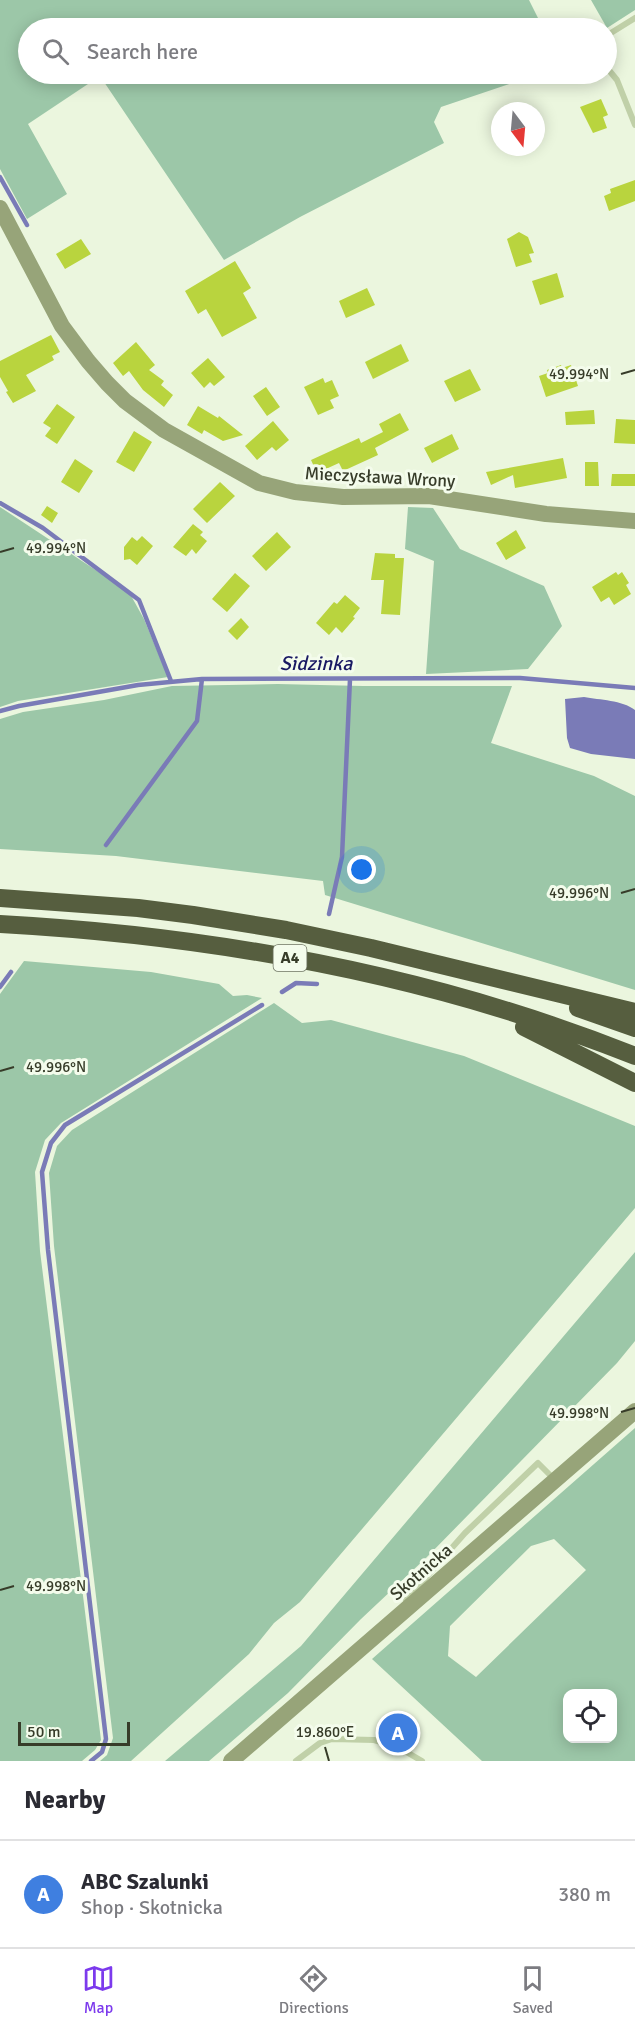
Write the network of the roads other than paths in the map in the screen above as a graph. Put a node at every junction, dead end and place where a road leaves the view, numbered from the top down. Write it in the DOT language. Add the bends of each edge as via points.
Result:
graph roads {
  1 [pos="635,18"];
  2 [pos="617,29"];
  3 [pos="617,80"];
  4 [pos="635,125"];
  5 [pos="0,208"];
  6 [pos="635,521"];
  7 [pos="0,898"];
  8 [pos="0,924"];
  9 [pos="465,972"];
  10 [pos="473,1001"];
  11 [pos="635,1012"];
  12 [pos="635,1028"];
  13 [pos="635,1056"];
  14 [pos="635,1083"];
  15 [pos="635,1411"];
  16 [pos="556,1480"];
  17 [pos="369,1643"];
  18 [pos="231,1761"];
  19 [pos="296,1761"];
  20 [pos="422,1761"];
  1 -- 2 [label="lane"];
  3 -- 4 [label="lane"];
  5 -- 6 [label="street, Mieczysława Wrony" via="62,326 113,389 164,430 259,483 344,497 429,496 546,514"];
  7 -- 9 [label="highway, A4" via="193,915 286,930"];
  8 -- 10 [label="highway, A4" via="126,933 238,948 322,963"];
  9 -- 11 [label="highway"];
  9 -- 12 [label="highway, A4"];
  10 -- 13 [label="highway, A4"];
  10 -- 14 [label="highway"];
  15 -- 16 [label="street, Skotnicka"];
  16 -- 17 [label="street, Skotnicka"];
  16 -- 17 [label="lane" via="538,1463 465,1533"];
  17 -- 18 [label="street, Skotnicka"];
  19 -- 20 [label="lane" via="332,1739 374,1740 398,1747"];
}
